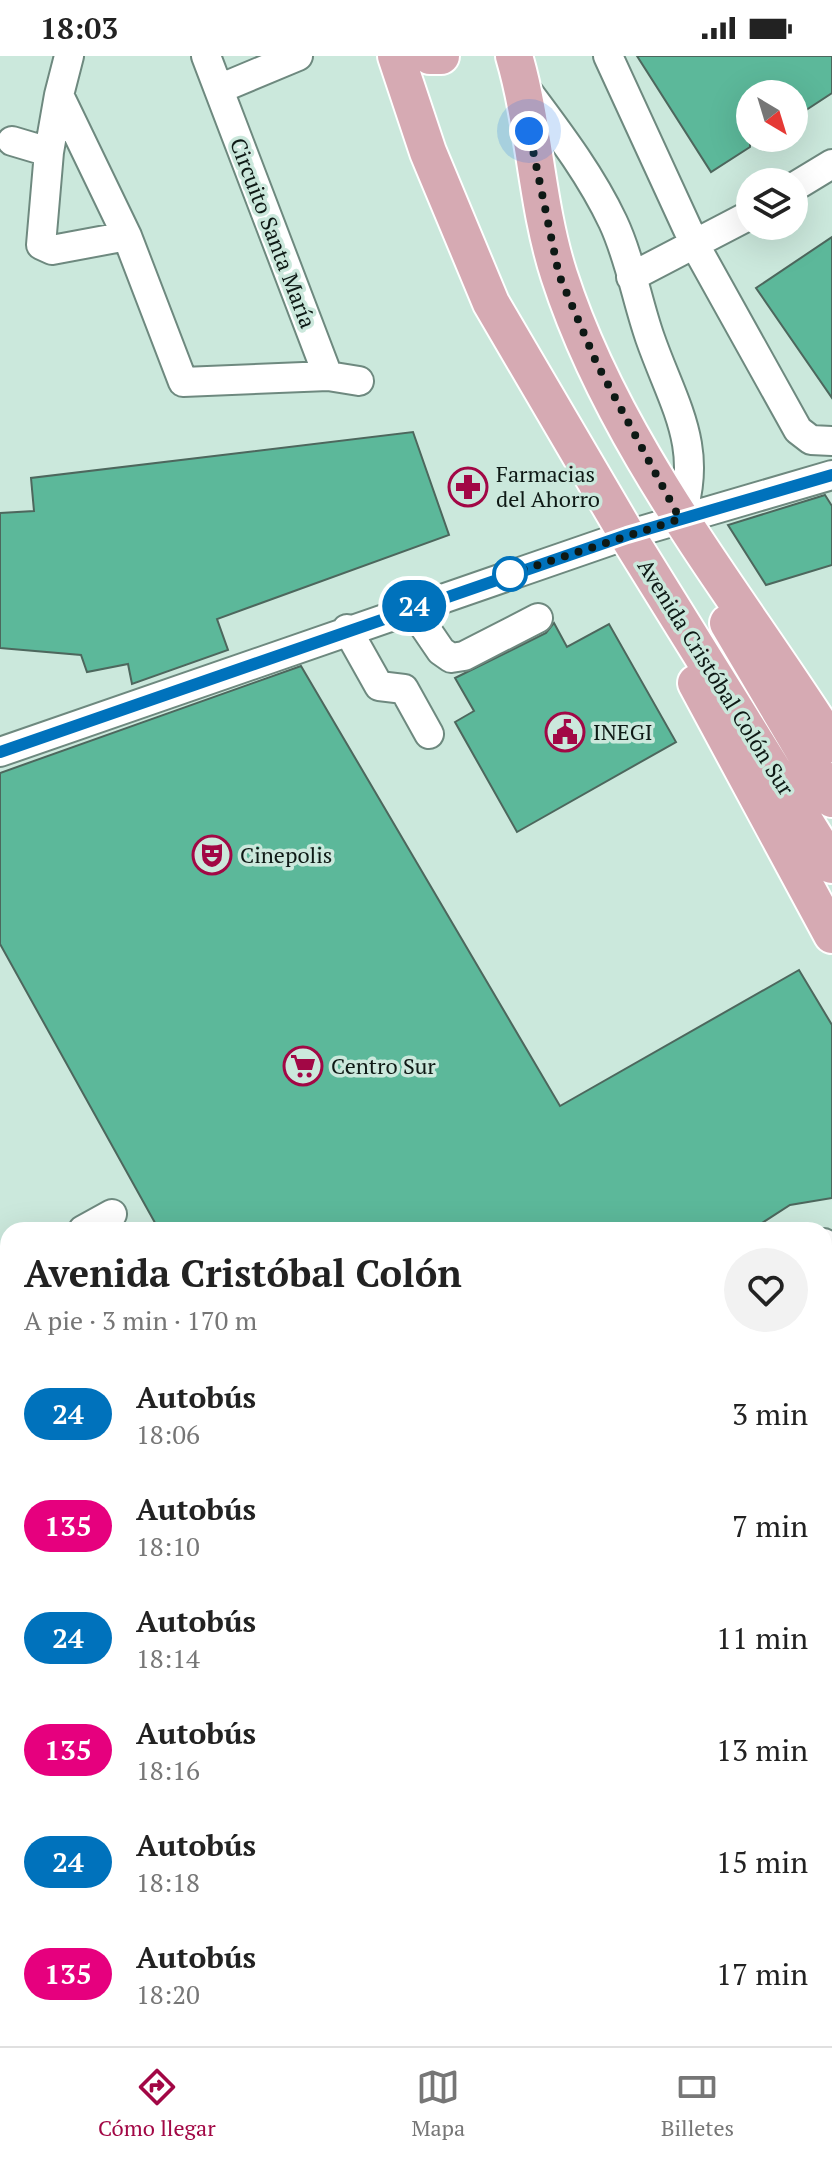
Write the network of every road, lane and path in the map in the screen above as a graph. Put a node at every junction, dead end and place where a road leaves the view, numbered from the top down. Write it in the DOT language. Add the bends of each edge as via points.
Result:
graph roads {
  1 [pos="69,56"];
  2 [pos="206,56"];
  3 [pos="298,56"];
  4 [pos="396,56"];
  5 [pos="430,56"];
  6 [pos="441,56"];
  7 [pos="608,56"];
  8 [pos="518,70"];
  9 [pos="219,89"];
  10 [pos="59,95"];
  11 [pos="12,141"];
  12 [pos="49,152"];
  13 [pos="832,164"];
  14 [pos="808,179"];
  15 [pos="736,223"];
  16 [pos="127,236"];
  17 [pos="695,245"];
  18 [pos="631,277"];
  19 [pos="328,376"];
  20 [pos="359,381"];
  21 [pos="832,441"];
  22 [pos="832,475"];
  23 [pos="688,532"];
  24 [pos="627,535"];
  25 [pos="649,570"];
  26 [pos="411,607"];
  27 [pos="538,618"];
  28 [pos="347,629"];
  29 [pos="429,734"];
  30 [pos="832,744"];
  31 [pos="0,752"];
  32 [pos="832,799"];
  33 [pos="832,865"];
  34 [pos="832,935"];
  35 [pos="112,1214"];
  36 [pos="98,1222"];
  1 -- 10 [label="street"];
  2 -- 9 [label="street, Circuito Santa María"];
  3 -- 9 [label="street"];
  4 -- 24 [label="main road, Avenida Cristóbal Colón Sur" via="428,152 491,303"];
  5 -- 6 [label="main road"];
  7 -- 17 [label="street"];
  8 -- 18 [label="street" via="600,198"];
  8 -- 23 [label="main road" via="559,275 586,343"];
  9 -- 19 [label="street, Circuito Santa María"];
  10 -- 12 [label="street"];
  10 -- 16 [label="street"];
  11 -- 12 [label="street"];
  12 -- 16 [label="street" via="41,245 52,250"];
  13 -- 14 [label="street"];
  15 -- 17 [label="street"];
  16 -- 19 [label="street" via="183,382"];
  17 -- 18 [label="street"];
  17 -- 21 [label="street" via="798,430 811,440"];
  18 -- 23 [label="street" via="689,444"];
  19 -- 20 [label="street"];
  22 -- 23 [label="street"];
  23 -- 24 [label="street"];
  23 -- 30 [label="main road" via="767,641"];
  23 -- 32 [label="main road" via="709,590"];
  24 -- 25 [label="main road, Avenida Cristóbal Colón Sur"];
  24 -- 26 [label="street"];
  25 -- 33 [label="main road, Avenida Cristóbal Colón Sur"];
  25 -- 34 [label="main road" via="666,626"];
  26 -- 27 [label="street" via="451,658"];
  26 -- 28 [label="street"];
  28 -- 29 [label="street" via="379,686 404,689"];
  28 -- 31 [label="street"];
  35 -- 36 [label="street"];
}
